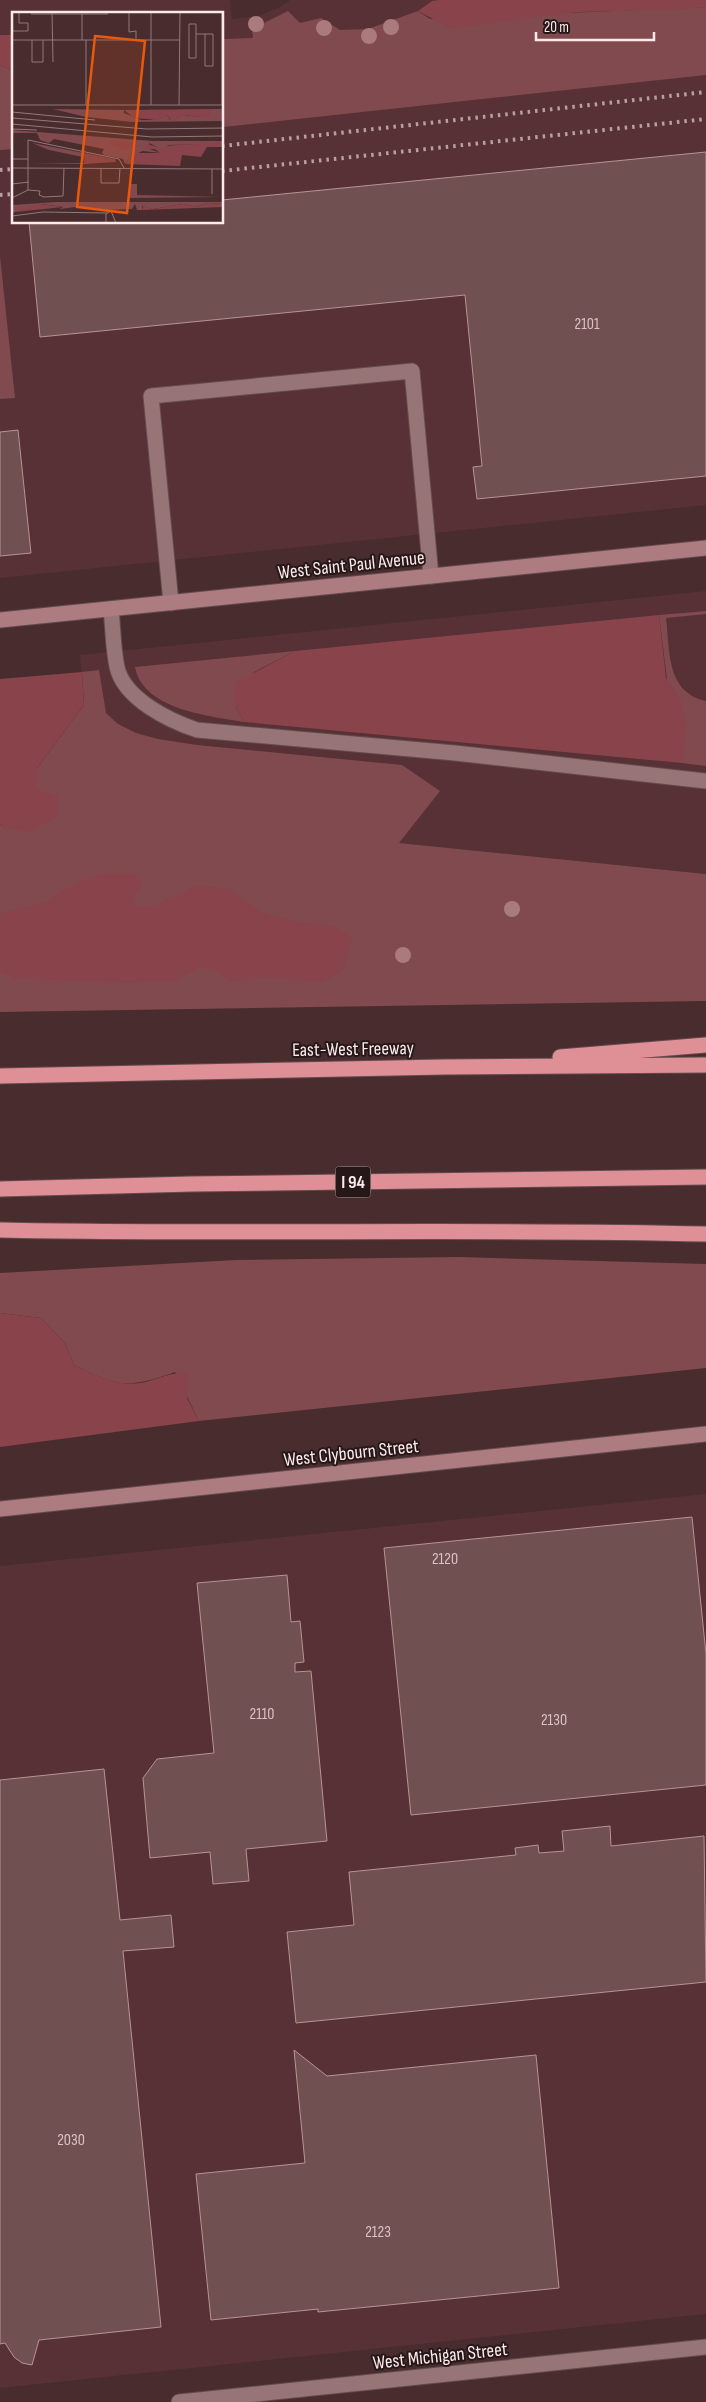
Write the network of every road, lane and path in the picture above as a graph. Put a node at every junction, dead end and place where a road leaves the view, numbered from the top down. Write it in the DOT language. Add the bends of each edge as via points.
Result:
graph roads {
  1 [pos="706,548"];
  2 [pos="431,576"];
  3 [pos="170,603"];
  4 [pos="111,609"];
  5 [pos="0,620"];
  6 [pos="706,781"];
  7 [pos="706,1045"];
  8 [pos="706,1065"];
  9 [pos="444,1067"];
  10 [pos="0,1076"];
  11 [pos="706,1177"];
  12 [pos="0,1189"];
  13 [pos="0,1230"];
  14 [pos="706,1234"];
  15 [pos="706,1434"];
  16 [pos="0,1509"];
  17 [pos="706,2347"];
  18 [pos="179,2402"];
  1 -- 2 [label="street, West Saint Paul Avenue"];
  2 -- 3 [label="street, West Saint Paul Avenue"];
  2 -- 3 [label="street" via="412,371 151,396"];
  3 -- 4 [label="street, West Saint Paul Avenue"];
  4 -- 5 [label="street, West Saint Paul Avenue"];
  4 -- 6 [label="street" via="117,669 130,690 148,707 174,722 197,730 455,752"];
  7 -- 9 [label="highway"];
  8 -- 9 [label="highway, East-West Freeway"];
  9 -- 10 [label="highway, East-West Freeway"];
  11 -- 12 [label="highway, I 94"];
  13 -- 14 [label="highway"];
  15 -- 16 [label="street, West Clybourn Street"];
  17 -- 18 [label="street, West Michigan Street"];
}
